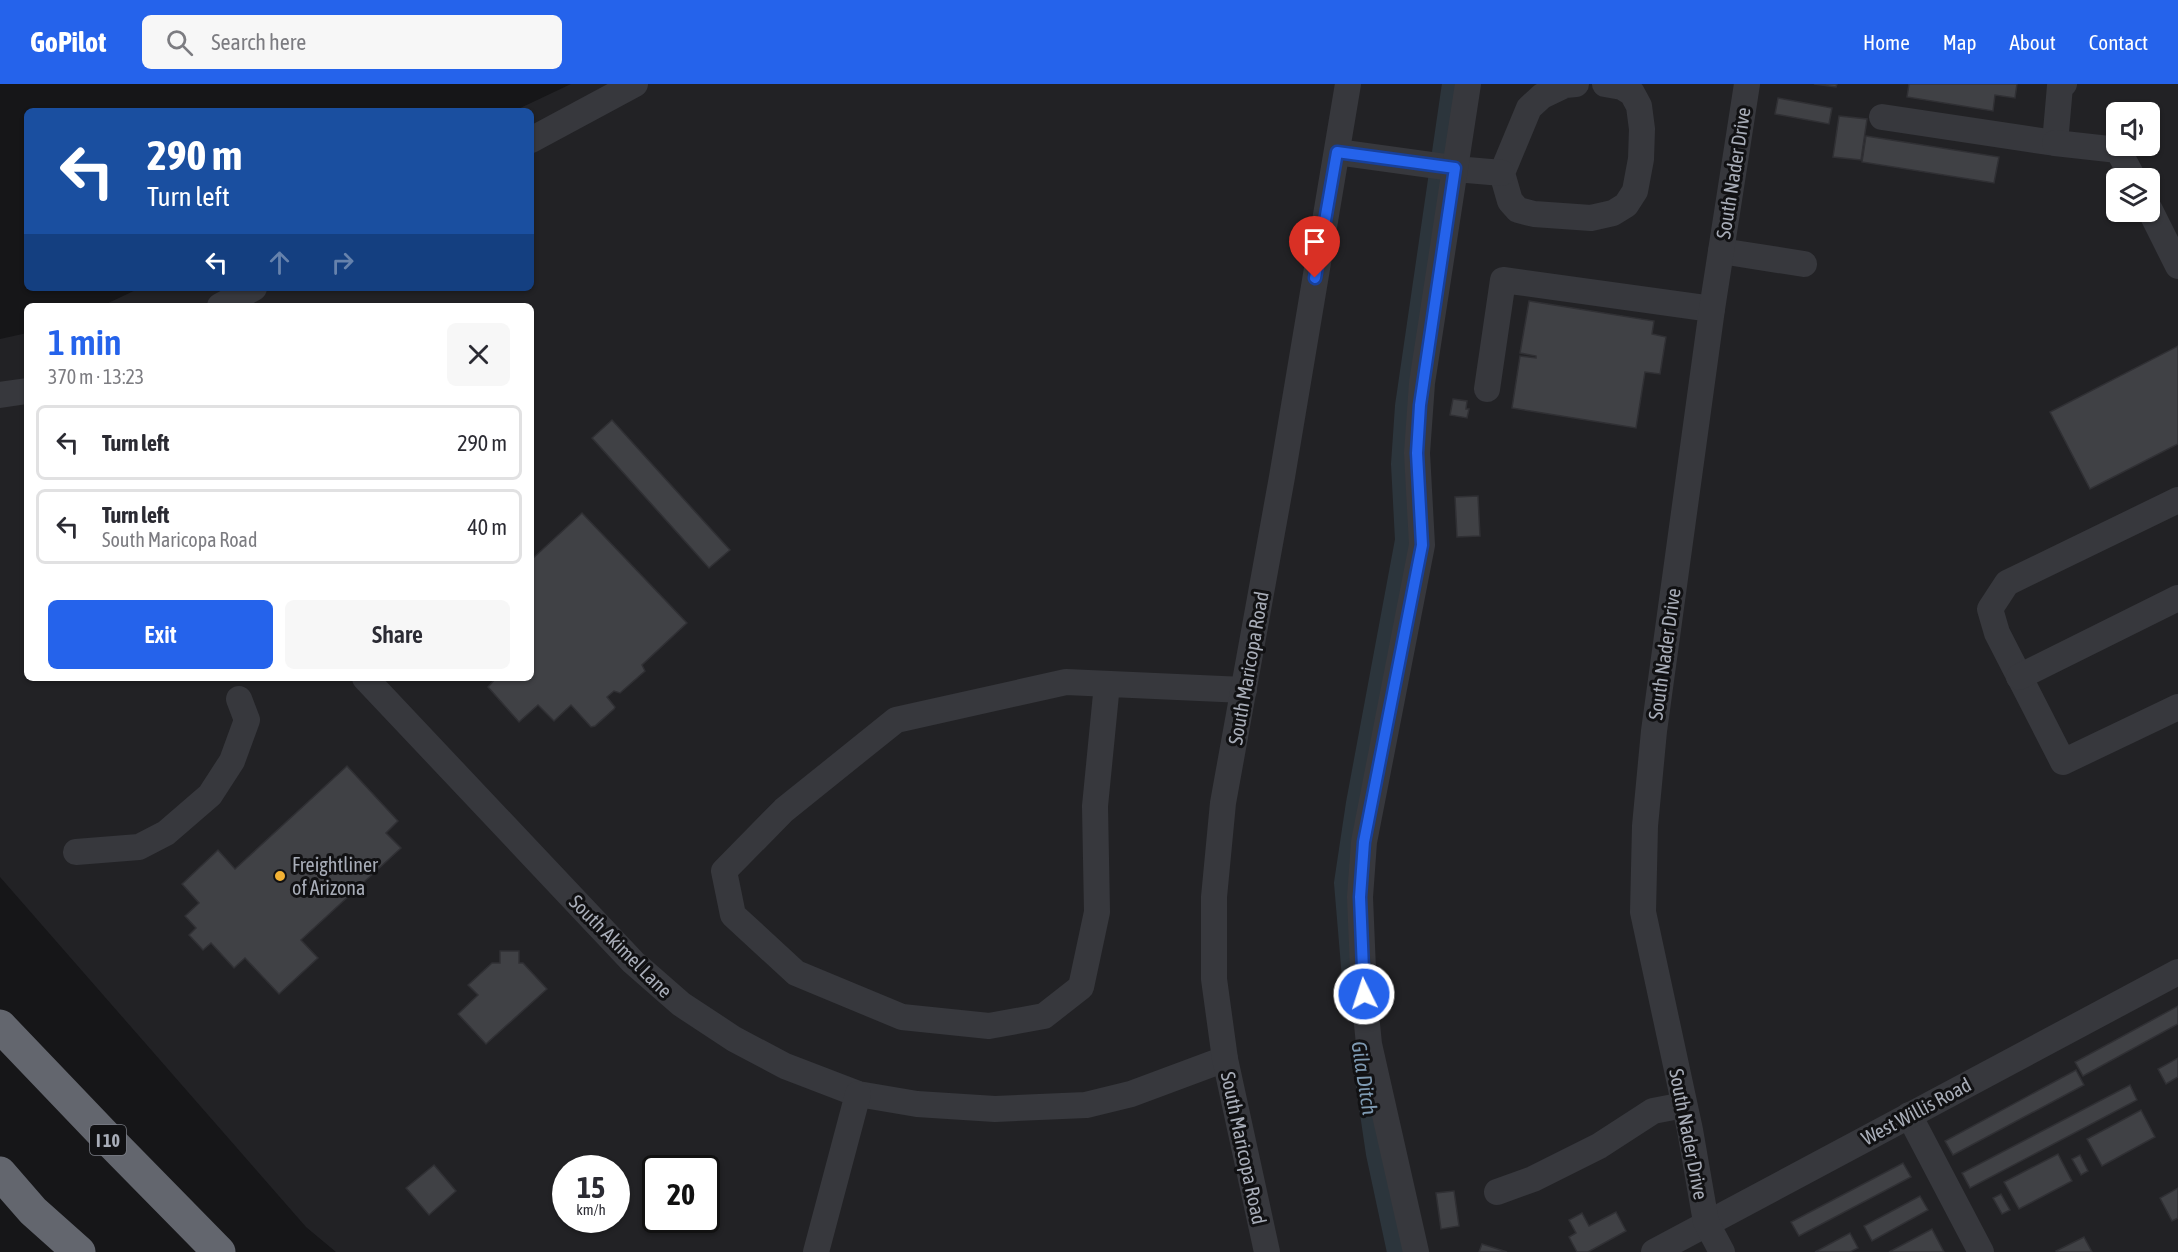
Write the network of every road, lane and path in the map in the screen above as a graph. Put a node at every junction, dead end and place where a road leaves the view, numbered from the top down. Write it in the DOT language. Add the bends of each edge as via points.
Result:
graph roads {
  1 [pos="634,84"];
  2 [pos="1348,84"];
  3 [pos="1468,84"];
  4 [pos="1576,84"];
  5 [pos="1605,84"];
  6 [pos="1747,84"];
  7 [pos="2064,84"];
  8 [pos="1882,117"];
  9 [pos="534,138"];
  10 [pos="2055,143"];
  11 [pos="1337,152"];
  12 [pos="1455,168"];
  13 [pos="2128,168"];
  14 [pos="1502,173"];
  15 [pos="2156,222"];
  16 [pos="1721,251"];
  17 [pos="1804,264"];
  18 [pos="2178,266"];
  19 [pos="248,291"];
  20 [pos="226,303"];
  21 [pos="1712,309"];
  22 [pos="1487,389"];
  23 [pos="24,391"];
  24 [pos="0,395"];
  25 [pos="2178,500"];
  26 [pos="2178,598"];
  27 [pos="2019,677"];
  28 [pos="368,681"];
  29 [pos="1107,684"];
  30 [pos="1244,690"];
  31 [pos="239,699"];
  32 [pos="2178,707"];
  33 [pos="76,852"];
  34 [pos="2178,972"];
  35 [pos="0,1026"];
  36 [pos="1225,1059"];
  37 [pos="858,1094"];
  38 [pos="1684,1105"];
  39 [pos="1909,1114"];
  40 [pos="0,1173"];
  41 [pos="1497,1192"];
  42 [pos="1706,1222"];
  43 [pos="79,1252"];
  44 [pos="219,1252"];
  45 [pos="816,1252"];
  46 [pos="1267,1252"];
  47 [pos="1416,1252"];
  48 [pos="1654,1252"];
  49 [pos="1722,1252"];
  50 [pos="1981,1252"];
  1 -- 9 [label="street"];
  2 -- 11 [label="street, South Maricopa Road"];
  3 -- 12 [label="street"];
  4 -- 14 [label="street" via="1542,96 1529,108"];
  5 -- 14 [label="street" via="1632,93 1639,106 1641,159 1635,191 1626,205 1591,218 1518,210 1510,201"];
  6 -- 16 [label="street, South Nader Drive"];
  7 -- 10 [label="street" via="2060,86"];
  8 -- 10 [label="street"];
  10 -- 13 [label="street" via="2118,150"];
  11 -- 12 [label="street"];
  11 -- 30 [label="street, South Maricopa Road"];
  12 -- 14 [label="street"];
  12 -- 47 [label="street" via="1419,417 1422,545 1364,842 1360,897 1370,1044"];
  15 -- 18 [label="street"];
  16 -- 17 [label="street"];
  16 -- 21 [label="street, South Nader Drive"];
  19 -- 20 [label="street"];
  21 -- 22 [label="street" via="1503,280"];
  21 -- 38 [label="street, South Nader Drive" via="1653,731 1644,826 1643,912"];
  23 -- 24 [label="street"];
  25 -- 27 [label="street" via="2007,584 1990,609 1996,633"];
  26 -- 27 [label="street"];
  27 -- 32 [label="street" via="2063,762"];
  28 -- 37 [label="street, South Akimel Lane" via="633,962 681,1004 784,1066"];
  29 -- 29 [label="street" via="1066,682 896,720 784,810 724,871 733,915 796,973 902,1017 989,1026 1044,1016 1081,987 1097,912 1095,806"];
  29 -- 30 [label="street"];
  30 -- 36 [label="street, South Maricopa Road" via="1223,803 1214,897 1214,979"];
  31 -- 33 [label="street" via="248,720 232,760 210,795 166,833 139,847"];
  34 -- 39 [label="street, West Willis Road"];
  35 -- 44 [label="highway, I 10"];
  36 -- 37 [label="street, South Akimel Lane" via="1131,1094 1086,1105 995,1109 917,1104"];
  36 -- 46 [label="street, South Maricopa Road"];
  37 -- 45 [label="street"];
  38 -- 41 [label="street" via="1653,1111 1599,1146"];
  38 -- 42 [label="street, South Nader Drive"];
  39 -- 42 [label="street, West Willis Road"];
  39 -- 50 [label="street"];
  40 -- 43 [label="highway" via="33,1211"];
  42 -- 48 [label="street, West Willis Road"];
  42 -- 49 [label="street, South Nader Drive"];
}
